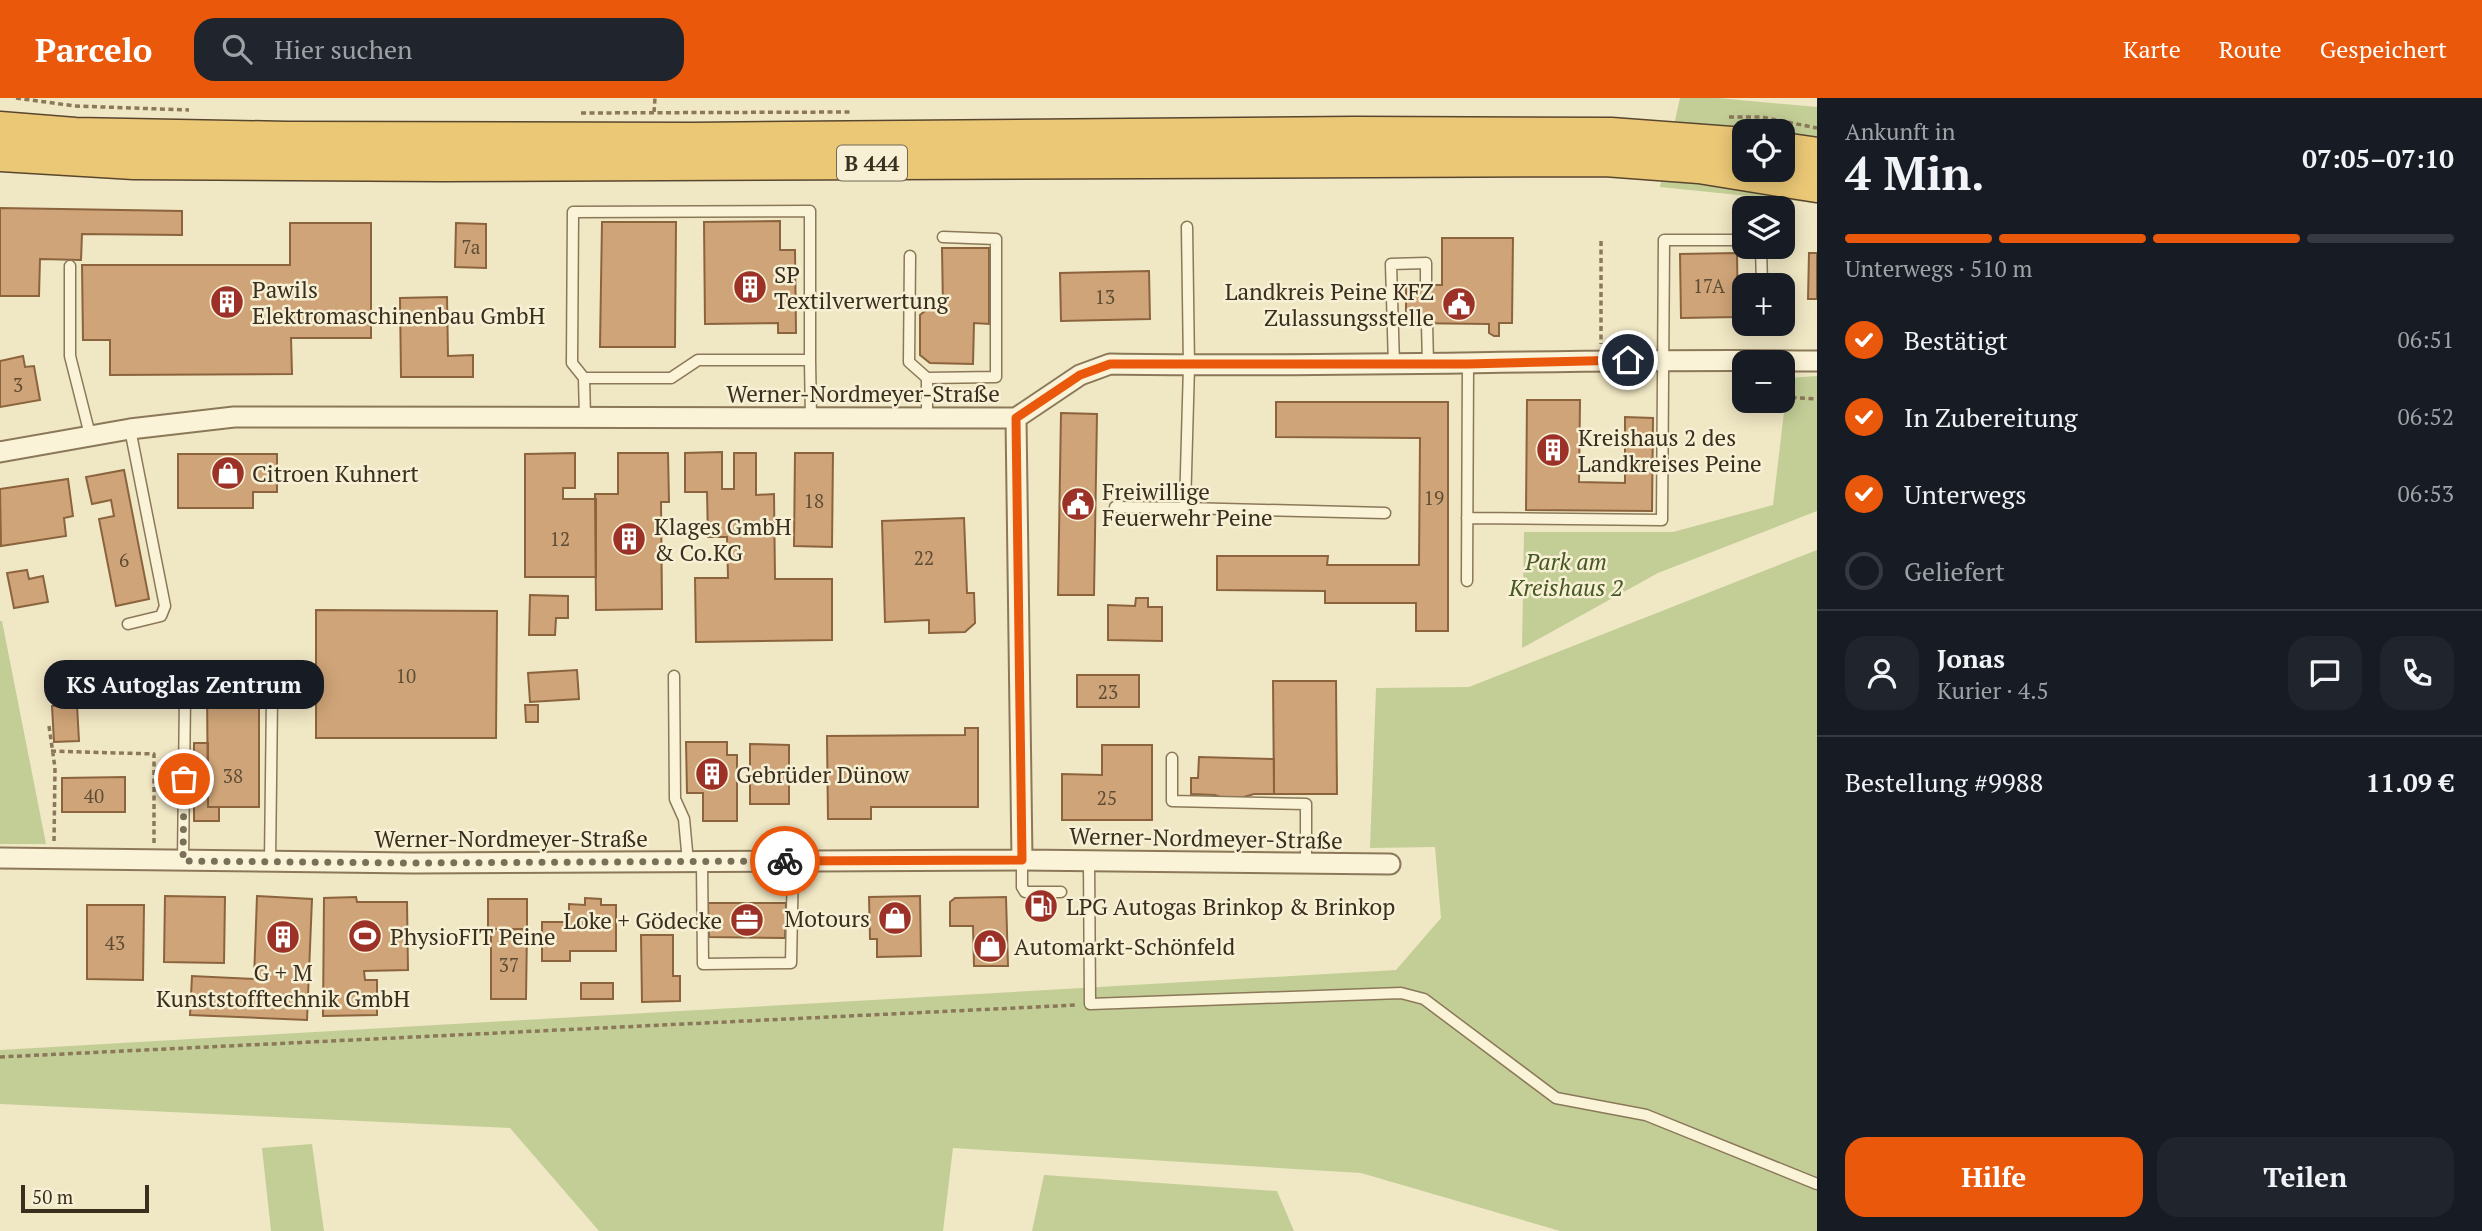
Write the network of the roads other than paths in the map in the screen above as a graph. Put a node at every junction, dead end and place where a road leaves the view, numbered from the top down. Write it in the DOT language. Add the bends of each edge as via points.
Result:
graph roads {
  1 [pos="0,128"];
  2 [pos="1732,143"];
  3 [pos="1795,151"];
  4 [pos="1817,154"];
  5 [pos="0,155"];
  6 [pos="1817,186"];
  7 [pos="1187,227"];
  8 [pos="943,237"];
  9 [pos="1732,240"];
  10 [pos="910,256"];
  11 [pos="70,267"];
  12 [pos="1426,285"];
  13 [pos="1427,323"];
  14 [pos="1662,359"];
  15 [pos="810,360"];
  16 [pos="1817,361"];
  17 [pos="1428,364"];
  18 [pos="1468,364"];
  19 [pos="1394,365"];
  20 [pos="1189,366"];
  21 [pos="584,378"];
  22 [pos="927,378"];
  23 [pos="585,417"];
  24 [pos="927,417"];
  25 [pos="811,418"];
  26 [pos="1016,418"];
  27 [pos="130,429"];
  28 [pos="90,435"];
  29 [pos="0,452"];
  30 [pos="1115,507"];
  31 [pos="1185,508"];
  32 [pos="1385,513"];
  33 [pos="1467,518"];
  34 [pos="1467,581"];
  35 [pos="128,624"];
  36 [pos="674,676"];
  37 [pos="1172,758"];
  38 [pos="0,858"];
  39 [pos="1022,860"];
  40 [pos="183,861"];
  41 [pos="793,861"];
  42 [pos="1089,861"];
  43 [pos="270,862"];
  44 [pos="695,862"];
  45 [pos="1306,863"];
  46 [pos="1390,864"];
  47 [pos="1061,892"];
  48 [pos="1817,1184"];
  1 -- 2 [label="highway, B 444" via="75,134 301,138 1611,134"];
  3 -- 4 [label="highway"];
  5 -- 6 [label="highway, B 444" via="134,163 442,165 1605,160 1699,167"];
  7 -- 20 [label="lane"];
  8 -- 22 [label="lane" via="996,239 996,377"];
  9 -- 14 [label="lane" via="1664,240"];
  10 -- 22 [label="lane" via="909,362"];
  11 -- 28 [label="lane" via="70,356"];
  12 -- 19 [label="lane" via="1426,263 1391,264"];
  13 -- 17 [label="lane"];
  14 -- 16 [label="street, Werner-Nordmeyer-Straße"];
  14 -- 18 [label="street, Werner-Nordmeyer-Straße"];
  14 -- 33 [label="lane" via="1662,520"];
  15 -- 21 [label="lane" via="698,360 671,378"];
  15 -- 21 [label="lane" via="810,211 573,212 572,363"];
  15 -- 25 [label="lane"];
  17 -- 18 [label="street, Werner-Nordmeyer-Straße"];
  17 -- 19 [label="street, Werner-Nordmeyer-Straße"];
  18 -- 33 [label="lane"];
  19 -- 20 [label="street, Werner-Nordmeyer-Straße"];
  20 -- 26 [label="street, Werner-Nordmeyer-Straße" via="1110,364 1080,375"];
  20 -- 31 [label="lane"];
  21 -- 23 [label="lane"];
  22 -- 24 [label="lane"];
  23 -- 25 [label="street, Werner-Nordmeyer-Straße"];
  23 -- 27 [label="street, Werner-Nordmeyer-Straße" via="234,417"];
  24 -- 25 [label="street, Werner-Nordmeyer-Straße"];
  24 -- 26 [label="street, Werner-Nordmeyer-Straße"];
  26 -- 39 [label="street, Werner-Nordmeyer-Straße"];
  27 -- 28 [label="street, Werner-Nordmeyer-Straße"];
  27 -- 35 [label="lane" via="165,606 161,617"];
  28 -- 29 [label="street, Werner-Nordmeyer-Straße"];
  30 -- 31 [label="lane"];
  31 -- 32 [label="lane"];
  33 -- 34 [label="lane"];
  36 -- 44 [label="lane" via="675,799"];
  37 -- 45 [label="lane" via="1172,801 1306,804"];
  38 -- 40 [label="street, Werner-Nordmeyer-Straße"];
  39 -- 41 [label="street, Werner-Nordmeyer-Straße"];
  39 -- 42 [label="street, Werner-Nordmeyer-Straße"];
  39 -- 47 [label="lane" via="1025,891"];
  40 -- 43 [label="street, Werner-Nordmeyer-Straße"];
  40 -- 43 [label="lane" via="185,696 202,681 253,680 269,687 272,698"];
  41 -- 44 [label="street, Werner-Nordmeyer-Straße"];
  41 -- 44 [label="lane" via="791,963 703,964"];
  42 -- 45 [label="street, Werner-Nordmeyer-Straße"];
  42 -- 48 [label="lane" via="1090,1004 1401,993 1424,999 1556,1098 1646,1115"];
  43 -- 44 [label="street, Werner-Nordmeyer-Straße"];
  45 -- 46 [label="street, Werner-Nordmeyer-Straße"];
}
